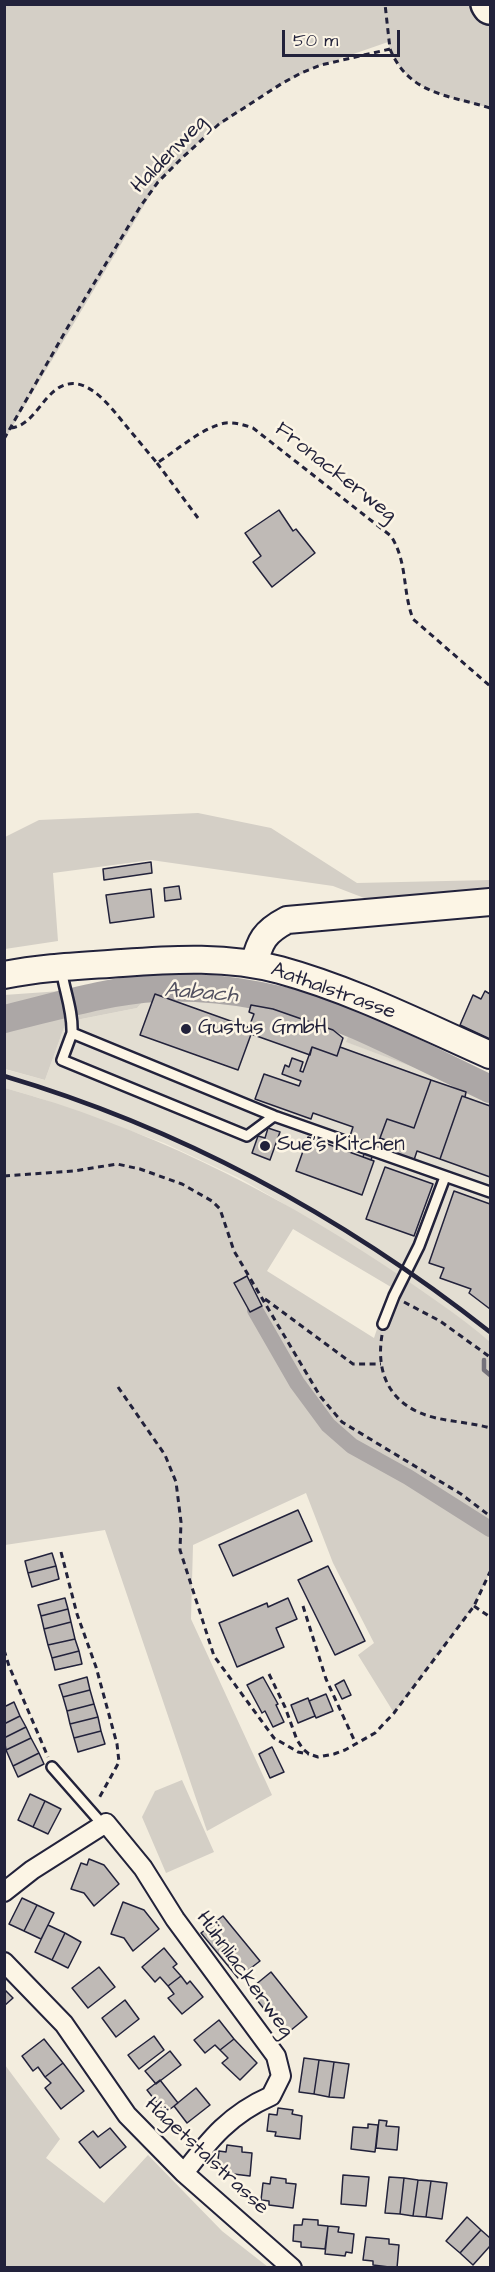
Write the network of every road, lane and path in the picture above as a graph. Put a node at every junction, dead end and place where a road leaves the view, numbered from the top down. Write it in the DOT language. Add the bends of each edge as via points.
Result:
graph roads {
  1 [pos="385,4"];
  2 [pos="390,49"];
  3 [pos="490,108"];
  4 [pos="11,428"];
  5 [pos="4,439"];
  6 [pos="157,463"];
  7 [pos="198,518"];
  8 [pos="490,686"];
  9 [pos="490,902"];
  10 [pos="254,964"];
  11 [pos="61,965"];
  12 [pos="4,975"];
  13 [pos="72,1033"];
  14 [pos="490,1055"];
  15 [pos="274,1116"];
  16 [pos="4,1176"];
  17 [pos="446,1178"];
  18 [pos="490,1192"];
  19 [pos="394,1296"];
  20 [pos="263,1298"];
  21 [pos="383,1324"];
  22 [pos="490,1357"];
  23 [pos="381,1364"];
  24 [pos="118,1387"];
  25 [pos="490,1428"];
  26 [pos="490,1516"];
  27 [pos="61,1552"];
  28 [pos="490,1572"];
  29 [pos="303,1606"];
  30 [pos="474,1606"];
  31 [pos="490,1617"];
  32 [pos="4,1650"];
  33 [pos="269,1674"];
  34 [pos="356,1743"];
  35 [pos="309,1754"];
  36 [pos="52,1767"];
  37 [pos="97,1819"];
  38 [pos="4,1892"];
  39 [pos="4,1962"];
  40 [pos="184,2173"];
  41 [pos="292,2268"];
  1 -- 2 [label="path"];
  2 -- 3 [label="path" via="395,62 412,81 438,94"];
  2 -- 4 [label="path, Haldenweg" via="301,73 236,113 182,158 140,207"];
  4 -- 5 [label="path, Haldenweg"];
  4 -- 6 [label="path" via="20,427 57,387 81,385 105,400"];
  6 -- 7 [label="path"];
  6 -- 8 [label="path, Fronackerweg" via="221,424 241,424 265,436 391,536 403,562 407,603 413,619"];
  9 -- 10 [label="main road" via="287,920 266,934"];
  10 -- 11 [label="main road, Aathalstrasse" via="180,958"];
  10 -- 14 [label="main road, Aathalstrasse" via="317,982"];
  11 -- 12 [label="main road, Aathalstrasse"];
  11 -- 13 [label="lane" via="73,1017"];
  13 -- 15 [label="lane"];
  13 -- 15 [label="lane" via="62,1060 73,1065 247,1136"];
  15 -- 17 [label="lane"];
  16 -- 20 [label="path" via="117,1164 182,1184 220,1209 234,1251"];
  17 -- 18 [label="lane"];
  17 -- 19 [label="lane" via="420,1246"];
  19 -- 21 [label="lane"];
  19 -- 22 [label="path" via="441,1321"];
  20 -- 23 [label="path" via="353,1364"];
  20 -- 26 [label="path" via="320,1396 342,1422 461,1494"];
  21 -- 23 [label="path"];
  23 -- 25 [label="path" via="394,1394 412,1409"];
  24 -- 35 [label="path" via="165,1455 176,1482 180,1550 214,1656 273,1738"];
  27 -- 37 [label="path" via="117,1744 119,1762"];
  28 -- 30 [label="path"];
  29 -- 34 [label="path" via="326,1679"];
  30 -- 31 [label="path"];
  30 -- 34 [label="path" via="387,1722"];
  32 -- 36 [label="path"];
  33 -- 35 [label="path" via="297,1740"];
  34 -- 35 [label="path" via="334,1754"];
  36 -- 37 [label="lane, Hühnliackerweg"];
  37 -- 38 [label="street"];
  37 -- 40 [label="street, Hühnliackerweg" via="106,1822 143,1868 175,1919 276,2056 281,2076 271,2096 253,2104 214,2134"];
  39 -- 40 [label="street, Hägetstalstrasse" via="64,2024 127,2115"];
  40 -- 41 [label="street, Hägetstalstrasse"];
}
